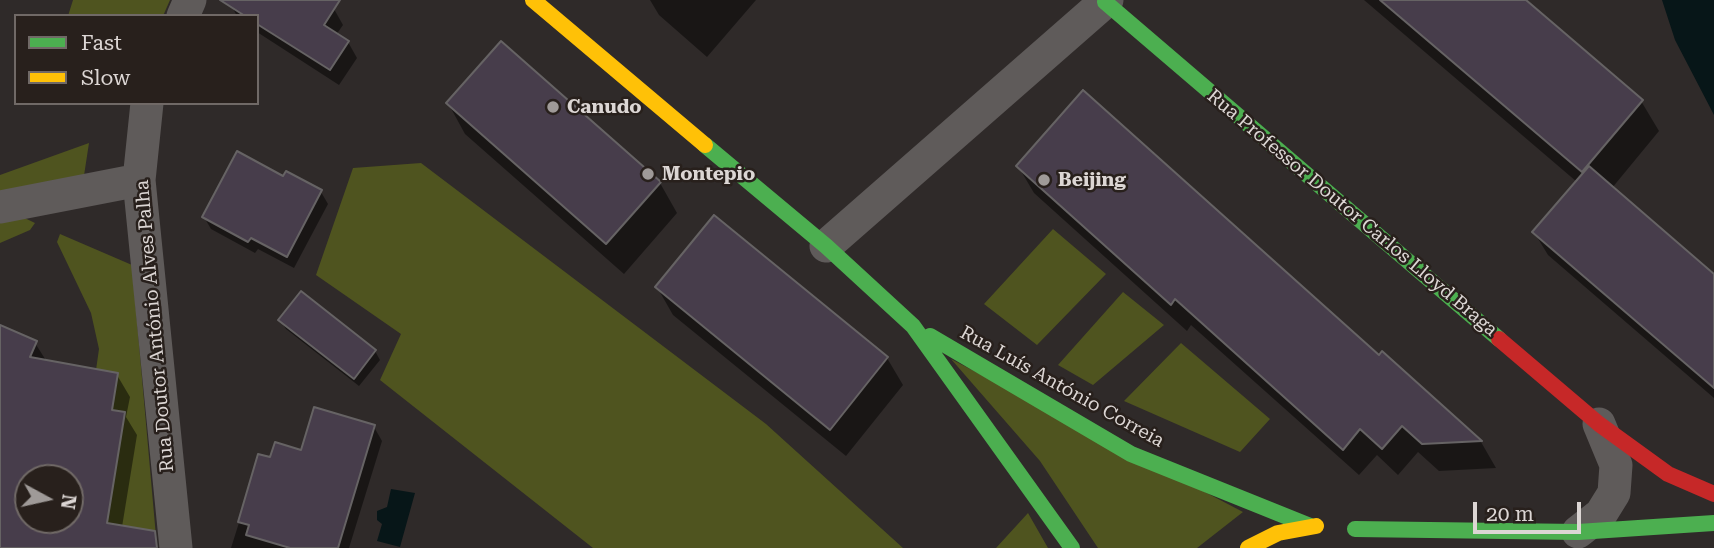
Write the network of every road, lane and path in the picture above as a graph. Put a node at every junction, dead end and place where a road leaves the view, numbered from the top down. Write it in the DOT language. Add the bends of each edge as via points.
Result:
graph roads {
  1 [pos="533,0"];
  2 [pos="1106,1"];
  3 [pos="147,105"];
  4 [pos="139,180"];
  5 [pos="0,208"];
  6 [pos="827,246"];
  7 [pos="913,326"];
  8 [pos="1599,424"];
  9 [pos="1714,494"];
  10 [pos="1714,523"];
  11 [pos="1310,526"];
  12 [pos="1355,528"];
  13 [pos="1578,532"];
  14 [pos="176,548"];
  15 [pos="1072,548"];
  16 [pos="1248,548"];
  17 [pos="1401,548"];
  1 -- 6 [label="street, Rua Luís António Correia"];
  2 -- 6 [label="street, Rua Professor Doutor Carlos Lloyd Braga"];
  2 -- 8 [label="street, Rua Professor Doutor Carlos Lloyd Braga"];
  3 -- 4 [label="street, Rua Doutor António Alves Palha"];
  4 -- 5 [label="street"];
  4 -- 14 [label="street, Rua Doutor António Alves Palha"];
  6 -- 7 [label="street, Rua Luís António Correia"];
  7 -- 11 [label="street, Rua Luís António Correia" via="1132,454"];
  7 -- 15 [label="street, Rua Luís António Correia"];
  8 -- 9 [label="street, Rua Professor Doutor Carlos Lloyd Braga" via="1668,474"];
  8 -- 13 [label="street, Rua Professor Doutor Carlos Lloyd Braga" via="1616,465 1614,493 1601,513"];
  10 -- 13 [label="street"];
  11 -- 12 [label="street"];
  11 -- 16 [label="street" via="1278,533"];
  12 -- 13 [label="street"];
  12 -- 17 [label="street"];
}
